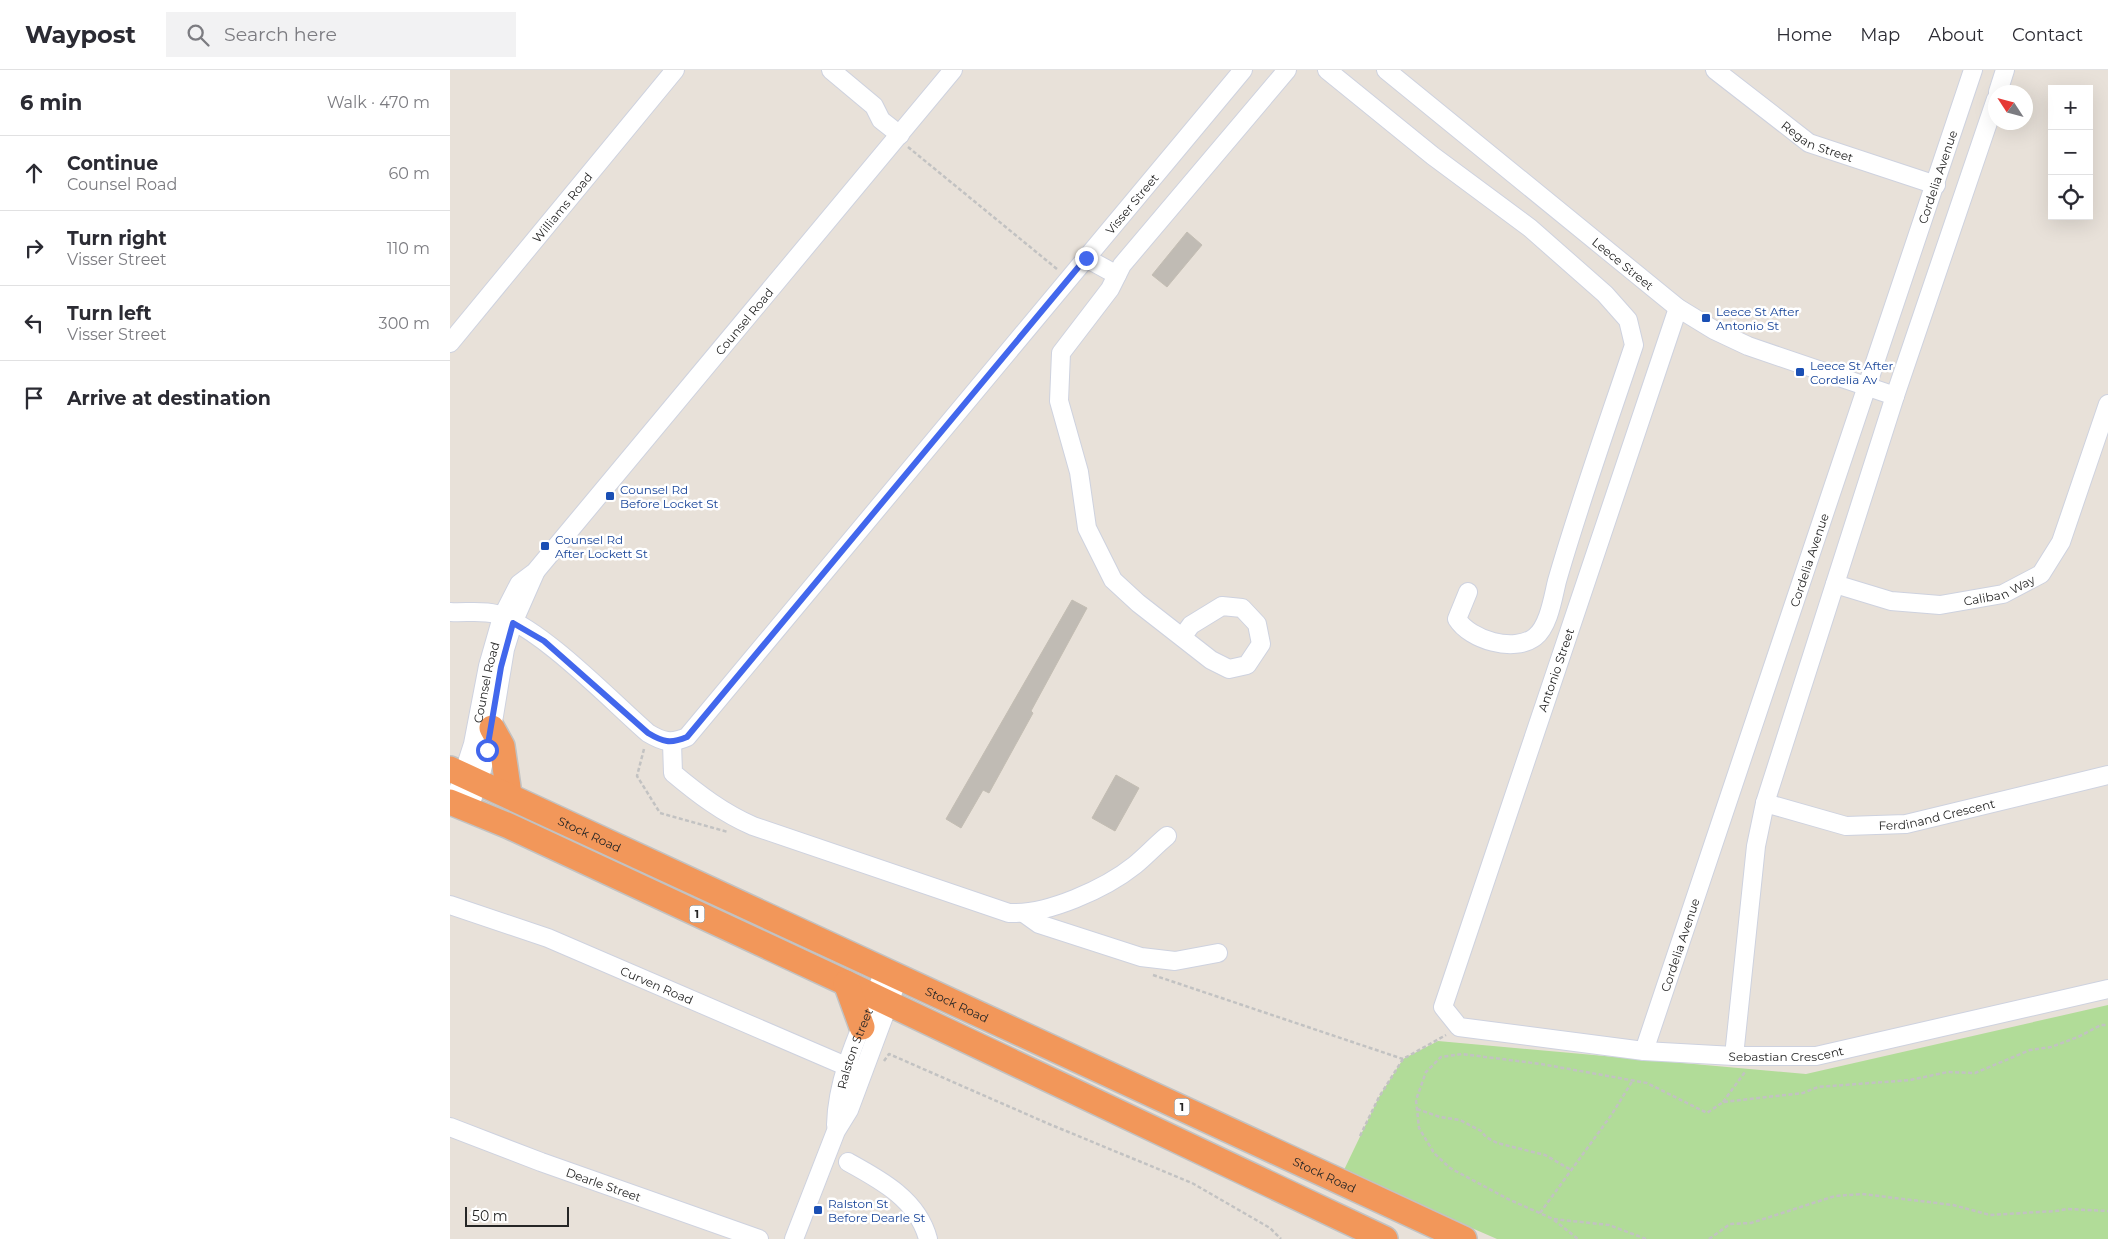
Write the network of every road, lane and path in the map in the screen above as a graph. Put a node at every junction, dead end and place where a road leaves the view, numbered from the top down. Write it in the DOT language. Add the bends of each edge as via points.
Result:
graph roads {
  1 [pos="675,70"];
  2 [pos="831,70"];
  3 [pos="953,70"];
  4 [pos="1243,70"];
  5 [pos="1288,70"];
  6 [pos="1327,70"];
  7 [pos="1386,70"];
  8 [pos="1973,70"];
  9 [pos="2005,70"];
  10 [pos="1722,72"];
  11 [pos="2000,85"];
  12 [pos="1988,123"];
  13 [pos="901,133"];
  14 [pos="1936,184"];
  15 [pos="1086,258"];
  16 [pos="1117,275"];
  17 [pos="1069,279"];
  18 [pos="1678,308"];
  19 [pos="450,343"];
  20 [pos="1868,386"];
  21 [pos="1895,396"];
  22 [pos="2108,404"];
  23 [pos="1836,584"];
  24 [pos="1468,592"];
  25 [pos="450,612"];
  26 [pos="507,620"];
  27 [pos="1182,636"];
  28 [pos="492,728"];
  29 [pos="672,743"];
  30 [pos="464,774"];
  31 [pos="2108,776"];
  32 [pos="508,794"];
  33 [pos="1765,803"];
  34 [pos="458,805"];
  35 [pos="1167,836"];
  36 [pos="450,905"];
  37 [pos="1025,914"];
  38 [pos="1218,953"];
  39 [pos="892,972"];
  40 [pos="846,983"];
  41 [pos="2108,989"];
  42 [pos="881,999"];
  43 [pos="2108,1025"];
  44 [pos="862,1027"];
  45 [pos="1459,1027"];
  46 [pos="1644,1051"];
  47 [pos="1734,1056"];
  48 [pos="884,1062"];
  49 [pos="1748,1069"];
  50 [pos="855,1070"];
  51 [pos="1633,1080"];
  52 [pos="1723,1102"];
  53 [pos="1417,1109"];
  54 [pos="450,1127"];
  55 [pos="1360,1136"];
  56 [pos="848,1162"];
  57 [pos="1572,1170"];
  58 [pos="2108,1211"];
  59 [pos="1540,1213"];
  60 [pos="1553,1219"];
  61 [pos="759,1239"];
  62 [pos="794,1239"];
  63 [pos="928,1239"];
  64 [pos="1282,1239"];
  65 [pos="1385,1239"];
  66 [pos="1464,1239"];
  67 [pos="1578,1239"];
  68 [pos="1646,1239"];
  69 [pos="1709,1239"];
  1 -- 19 [label="street, Williams Road"];
  2 -- 13 [label="street" via="874,106 881,120"];
  3 -- 13 [label="street, Counsel Road"];
  4 -- 15 [label="street, Visser Street"];
  5 -- 16 [label="street" via="1122,265"];
  6 -- 24 [label="street" via="1433,156 1530,228 1605,294 1628,320 1634,345 1574,521 1545,622 1535,636 1518,644 1505,645 1485,639 1463,629 1457,619"];
  7 -- 18 [label="street, Leece Street"];
  8 -- 14 [label="street, Cordelia Avenue"];
  9 -- 11 [label="street"];
  10 -- 14 [label="street, Regan Street" via="1809,143"];
  12 -- 21 [label="street"];
  13 -- 17 [label="path"];
  13 -- 26 [label="street, Counsel Road" via="535,572"];
  14 -- 20 [label="street, Cordelia Avenue"];
  15 -- 16 [label="street"];
  15 -- 17 [label="street, Visser Street"];
  16 -- 27 [label="street" via="1061,353 1059,401 1079,472 1087,528 1113,580"];
  17 -- 29 [label="street, Visser Street" via="687,737"];
  18 -- 20 [label="street, Leece Street" via="1748,346"];
  18 -- 45 [label="street, Antonio Street" via="1443,1007"];
  20 -- 21 [label="street, Leece Street"];
  20 -- 46 [label="street, Cordelia Avenue"];
  21 -- 23 [label="street"];
  22 -- 23 [label="street, Caliban Way" via="2061,542 2041,574 2003,594 1940,606 1891,601"];
  23 -- 33 [label="street"];
  25 -- 26 [label="street" via="485,613"];
  26 -- 28 [label="street, Counsel Road"];
  26 -- 29 [label="street" via="544,641 648,733"];
  26 -- 30 [label="street, Counsel Road" via="494,639 478,725"];
  28 -- 30 [label="street, Counsel Road"];
  28 -- 32 [label="highway" via="502,746"];
  29 -- 37 [label="street" via="673,773 698,794 736,818 1009,912"];
  30 -- 32 [label="highway, Stock Road / 1"];
  30 -- 34 [label="street, Counsel Road"];
  31 -- 33 [label="street, Ferdinand Crescent" via="1906,824 1846,826"];
  32 -- 39 [label="highway, Stock Road / 1"];
  33 -- 47 [label="street" via="1756,846"];
  34 -- 40 [label="highway, 1"];
  35 -- 37 [label="street" via="1134,866 1096,889"];
  36 -- 50 [label="street, Curven Road" via="548,938"];
  37 -- 38 [label="street" via="1039,924 1141,957 1175,961"];
  39 -- 42 [label="street, Ralston Street"];
  39 -- 66 [label="highway, Stock Road / 1"];
  40 -- 42 [label="highway, 1"];
  40 -- 44 [label="highway"];
  41 -- 47 [label="street, Sebastian Crescent" via="1816,1056"];
  42 -- 44 [label="street, Ralston Street"];
  42 -- 50 [label="street, Ralston Street"];
  42 -- 65 [label="highway, 1"];
  43 -- 52 [label="path" via="2101,1025 2051,1047 2030,1050 1975,1074 1948,1072 1910,1080 1818,1087 1803,1093"];
  44 -- 50 [label="street, Ralston Street"];
  45 -- 46 [label="street, Sebastian Crescent"];
  45 -- 55 [label="path" via="1402,1060"];
  46 -- 47 [label="street, Sebastian Crescent"];
  48 -- 64 [label="path" via="890,1054 1192,1183 1270,1228"];
  49 -- 52 [label="path"];
  50 -- 62 [label="street, Ralston Street" via="836,1109 836,1131"];
  51 -- 52 [label="path" via="1647,1083 1707,1113"];
  51 -- 53 [label="path" via="1462,1054 1441,1057 1426,1072 1416,1100"];
  51 -- 57 [label="path"];
  53 -- 57 [label="path" via="1460,1120 1498,1143 1545,1156"];
  53 -- 59 [label="path" via="1420,1128 1434,1153 1450,1168"];
  54 -- 61 [label="street, Dearle Street"];
  56 -- 63 [label="street" via="890,1187 913,1207"];
  57 -- 59 [label="path"];
  58 -- 69 [label="path" via="2067,1209 1990,1216 1953,1205 1862,1194 1835,1196 1751,1223 1730,1224"];
  59 -- 60 [label="path"];
  60 -- 67 [label="path"];
  60 -- 68 [label="path" via="1609,1225"];
}
